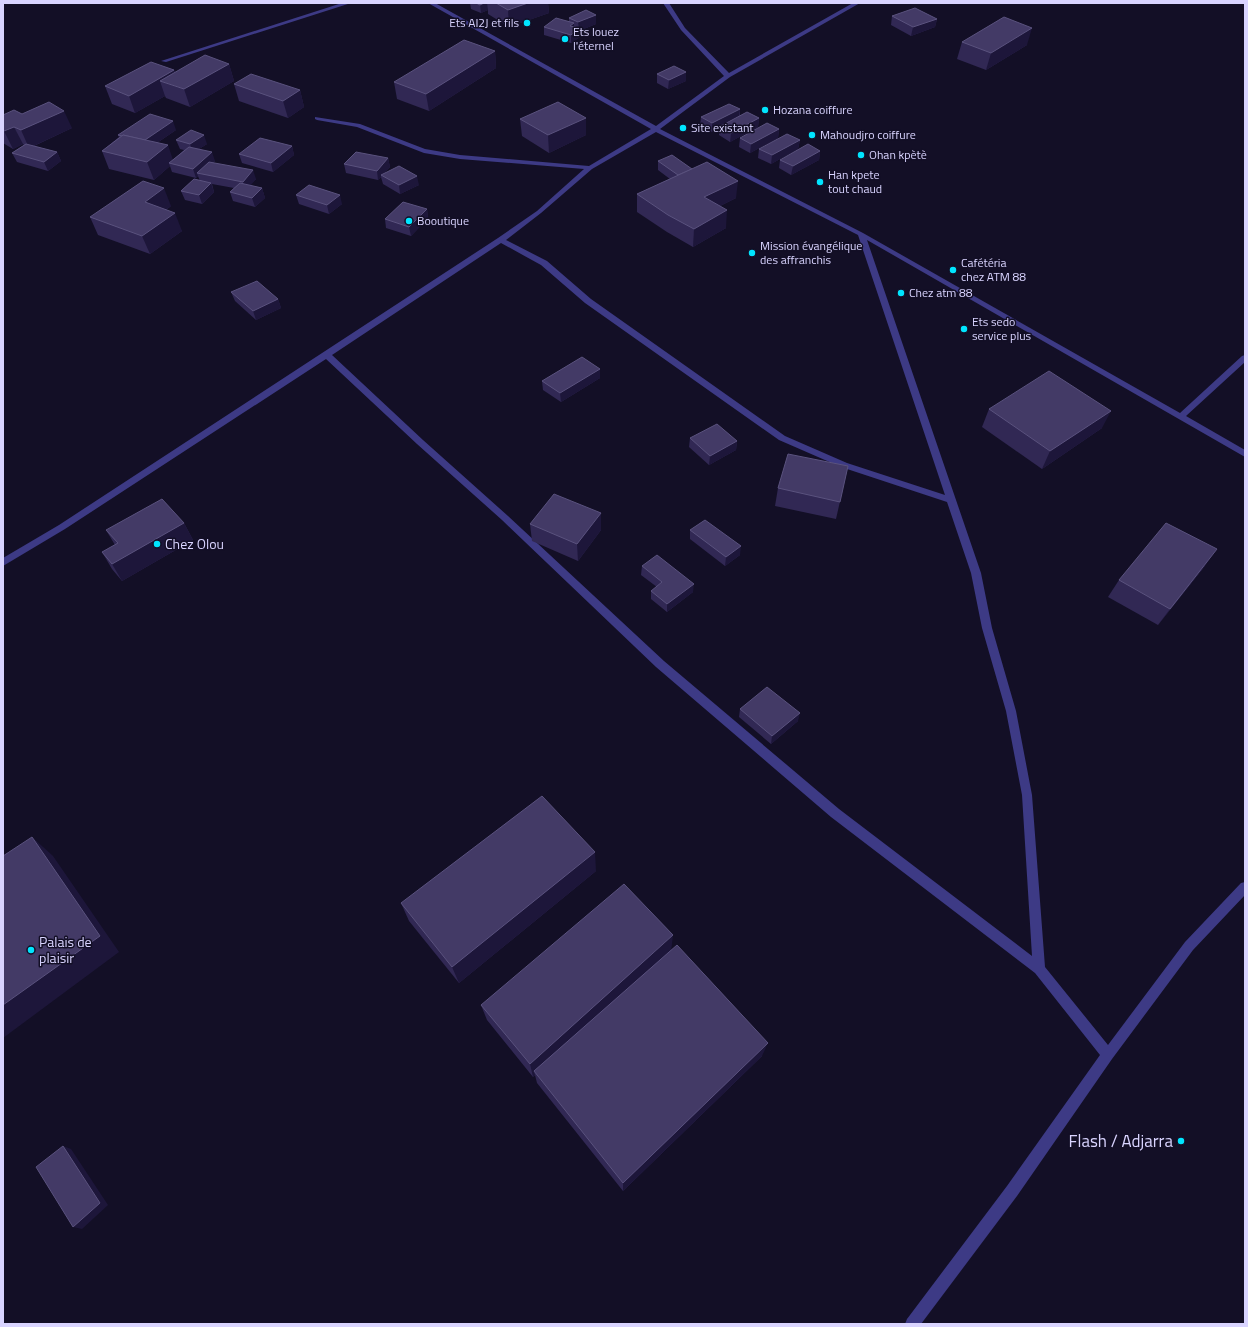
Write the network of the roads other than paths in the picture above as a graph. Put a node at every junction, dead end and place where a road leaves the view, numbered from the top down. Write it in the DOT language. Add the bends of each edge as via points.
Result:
graph roads {
  1 [pos="348,3"];
  2 [pos="431,3"];
  3 [pos="666,3"];
  4 [pos="857,3"];
  5 [pos="164,61"];
  6 [pos="728,76"];
  7 [pos="317,118"];
  8 [pos="656,129"];
  9 [pos="590,168"];
  10 [pos="861,234"];
  11 [pos="501,240"];
  12 [pos="327,355"];
  13 [pos="1245,358"];
  14 [pos="1180,417"];
  15 [pos="1245,454"];
  16 [pos="951,500"];
  17 [pos="3,562"];
  18 [pos="1245,887"];
  19 [pos="1039,969"];
  20 [pos="1108,1055"];
  21 [pos="912,1324"];
  1 -- 5 [label="street"];
  2 -- 8 [label="street"];
  3 -- 6 [label="street" via="683,29"];
  4 -- 6 [label="street"];
  6 -- 8 [label="street"];
  7 -- 9 [label="street" via="358,125 424,151 460,157"];
  8 -- 9 [label="street"];
  8 -- 10 [label="street"];
  9 -- 11 [label="street" via="539,212"];
  10 -- 14 [label="street"];
  10 -- 16 [label="street"];
  11 -- 12 [label="street"];
  11 -- 16 [label="street" via="544,263 588,301 782,438 814,454 854,469"];
  12 -- 17 [label="street" via="62,527"];
  12 -- 19 [label="street" via="660,664 835,813"];
  13 -- 14 [label="street"];
  14 -- 15 [label="street"];
  16 -- 19 [label="street" via="976,573 987,628 1011,711 1027,795"];
  18 -- 20 [label="street" via="1189,946"];
  19 -- 20 [label="street"];
  20 -- 21 [label="street"];
}
